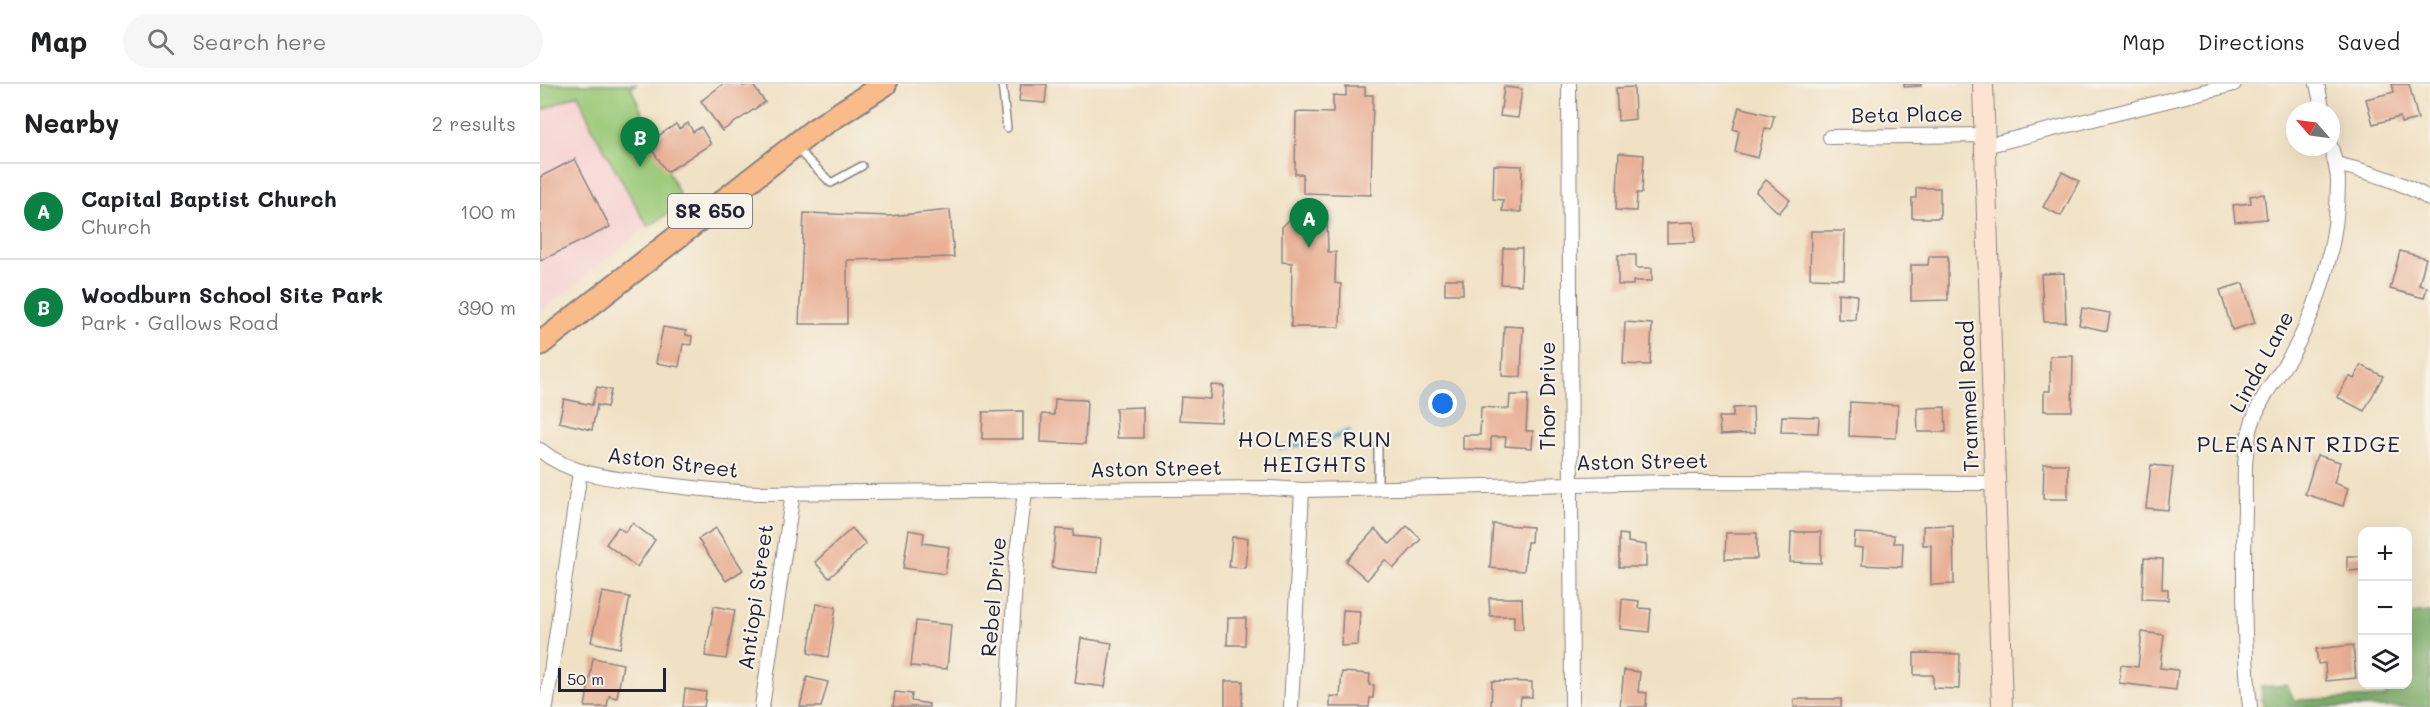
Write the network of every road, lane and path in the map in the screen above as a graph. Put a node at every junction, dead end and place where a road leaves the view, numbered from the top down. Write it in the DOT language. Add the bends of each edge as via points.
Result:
graph roads {
  1 [pos="1002,84"];
  2 [pos="1569,84"];
  3 [pos="1983,84"];
  4 [pos="2234,84"];
  5 [pos="2318,84"];
  6 [pos="877,86"];
  7 [pos="2322,102"];
  8 [pos="1007,128"];
  9 [pos="1830,137"];
  10 [pos="1985,141"];
  11 [pos="794,146"];
  12 [pos="2334,156"];
  13 [pos="2336,164"];
  14 [pos="862,166"];
  15 [pos="2430,199"];
  16 [pos="540,344"];
  17 [pos="1378,446"];
  18 [pos="540,450"];
  19 [pos="580,471"];
  20 [pos="1996,483"];
  21 [pos="1570,484"];
  22 [pos="1378,488"];
  23 [pos="1302,490"];
  24 [pos="792,492"];
  25 [pos="1025,492"];
  26 [pos="546,707"];
  27 [pos="762,707"];
  28 [pos="1008,707"];
  29 [pos="1291,707"];
  30 [pos="1572,707"];
  31 [pos="2002,707"];
  32 [pos="2250,707"];
  1 -- 8 [label="lane"];
  2 -- 21 [label="street, Thor Drive"];
  3 -- 10 [label="street, Trammell Road"];
  4 -- 10 [label="street, Beta Place"];
  5 -- 7 [label="street"];
  6 -- 11 [label="main road, SR 650"];
  9 -- 10 [label="street, Beta Place"];
  10 -- 20 [label="street, Trammell Road"];
  11 -- 14 [label="lane" via="831,183"];
  11 -- 16 [label="main road, SR 650"];
  12 -- 13 [label="street, Linda Lane"];
  13 -- 15 [label="street" via="2386,178"];
  13 -- 32 [label="street, Linda Lane" via="2334,225 2320,291 2294,349 2257,412 2246,445 2243,615"];
  17 -- 22 [label="lane"];
  18 -- 19 [label="street, Aston Street"];
  19 -- 24 [label="street, Aston Street" via="729,492"];
  19 -- 26 [label="street"];
  20 -- 21 [label="street, Aston Street"];
  20 -- 31 [label="street, Trammell Road"];
  21 -- 22 [label="street, Aston Street"];
  21 -- 30 [label="street, Thor Drive"];
  22 -- 23 [label="street, Aston Street"];
  23 -- 25 [label="street, Aston Street"];
  23 -- 29 [label="street"];
  24 -- 25 [label="street, Aston Street"];
  24 -- 27 [label="street, Antiopi Street"];
  25 -- 28 [label="street, Rebel Drive" via="1016,561"];
}
